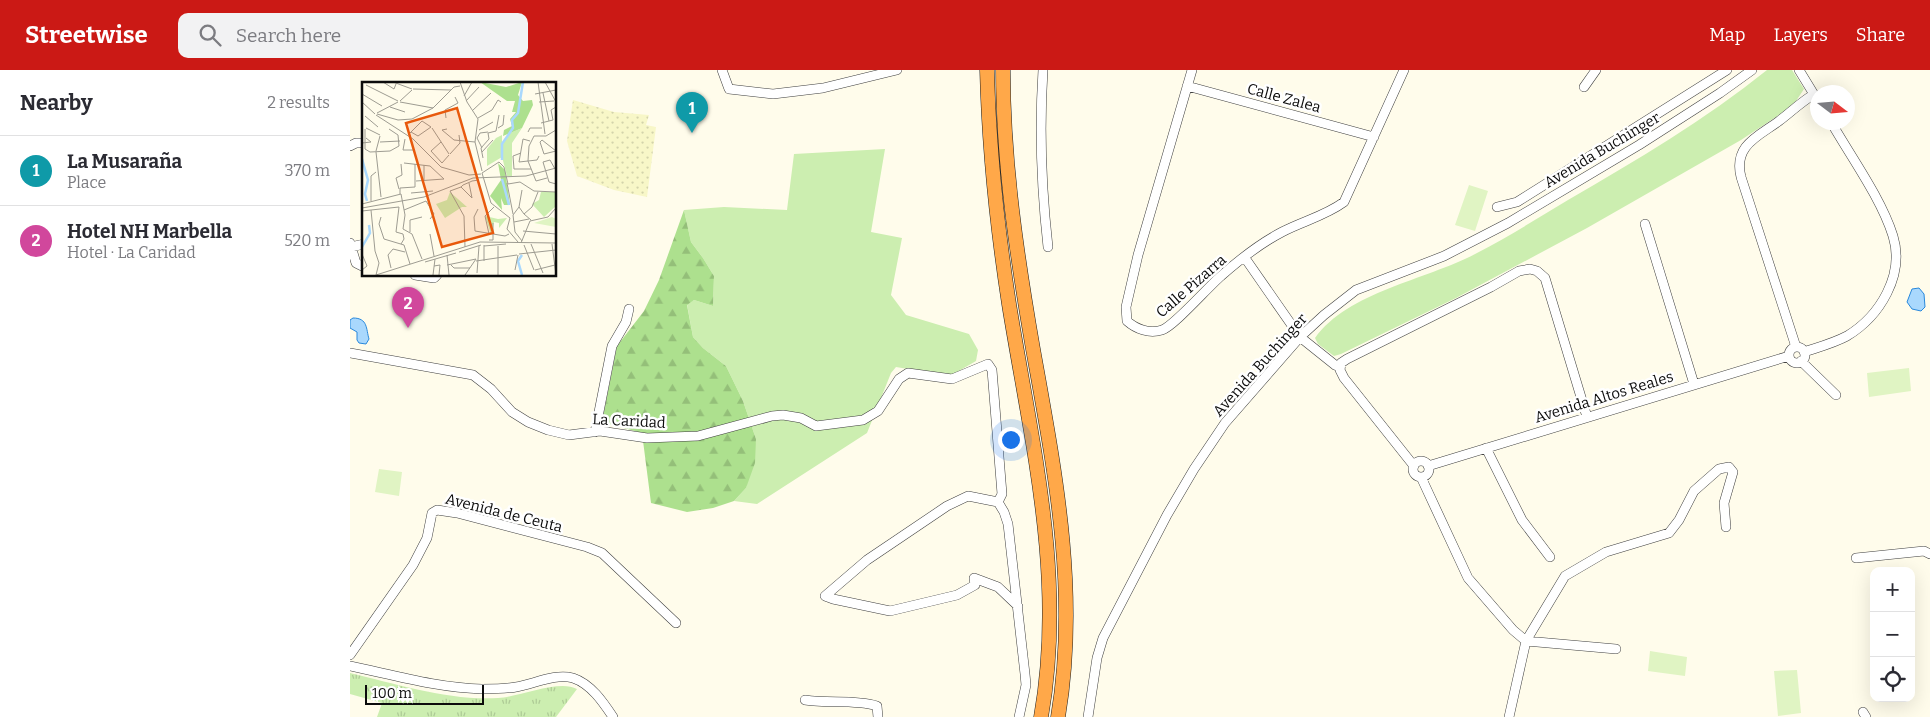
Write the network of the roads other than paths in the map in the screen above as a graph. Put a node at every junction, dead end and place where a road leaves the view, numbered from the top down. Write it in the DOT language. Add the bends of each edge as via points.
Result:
graph roads {
  1 [pos="722,70"];
  2 [pos="897,70"];
  3 [pos="986,70"];
  4 [pos="1003,70"];
  5 [pos="1043,70"];
  6 [pos="1192,70"];
  7 [pos="1404,70"];
  8 [pos="1596,70"];
  9 [pos="1727,70"];
  10 [pos="1752,70"];
  11 [pos="1798,70"];
  12 [pos="1187,86"];
  13 [pos="1584,87"];
  14 [pos="1810,89"];
  15 [pos="1810,102"];
  16 [pos="1836,130"];
  17 [pos="1374,137"];
  18 [pos="362,143"];
  19 [pos="350,146"];
  20 [pos="1497,207"];
  21 [pos="1645,224"];
  22 [pos="350,245"];
  23 [pos="1048,247"];
  24 [pos="1245,258"];
  25 [pos="362,266"];
  26 [pos="421,276"];
  27 [pos="436,276"];
  28 [pos="629,309"];
  29 [pos="1300,337"];
  30 [pos="1796,347"];
  31 [pos="1804,352"];
  32 [pos="350,353"];
  33 [pos="1789,356"];
  34 [pos="1801,361"];
  35 [pos="1340,367"];
  36 [pos="1694,384"];
  37 [pos="1836,395"];
  38 [pos="1587,417"];
  39 [pos="595,432"];
  40 [pos="1486,448"];
  41 [pos="1414,466"];
  42 [pos="1428,466"];
  43 [pos="1421,477"];
  44 [pos="998,502"];
  45 [pos="1726,527"];
  46 [pos="1930,554"];
  47 [pos="1550,557"];
  48 [pos="1856,558"];
  49 [pos="839,584"];
  50 [pos="845,602"];
  51 [pos="1018,606"];
  52 [pos="676,623"];
  53 [pos="1526,641"];
  54 [pos="1616,649"];
  55 [pos="350,654"];
  56 [pos="350,666"];
  57 [pos="805,700"];
  58 [pos="614,717"];
  59 [pos="878,717"];
  60 [pos="1019,717"];
  61 [pos="1042,717"];
  62 [pos="1058,717"];
  63 [pos="1088,717"];
  64 [pos="1509,717"];
  1 -- 2 [label="street" via="729,89 773,94 823,88"];
  3 -- 61 [label="highway" via="996,217 1048,549 1051,603 1048,676"];
  4 -- 62 [label="highway" via="1014,218 1065,550 1064,677"];
  5 -- 23 [label="street" via="1040,157"];
  6 -- 12 [label="street, Calle Pizarra"];
  7 -- 17 [label="street, Calle Pizarra"];
  8 -- 13 [label="street"];
  9 -- 20 [label="street" via="1517,202"];
  10 -- 29 [label="street, Avenida Buchinger" via="1639,145 1508,223 1444,256 1356,290"];
  11 -- 14 [label="street"];
  12 -- 17 [label="street, Calle Zalea"];
  12 -- 24 [label="street, Calle Pizarra" via="1138,255 1126,306 1127,321 1148,332 1163,330"];
  15 -- 30 [label="street" via="1753,138 1742,152 1739,170"];
  16 -- 31 [label="street" via="1882,209 1893,237 1897,261 1884,300 1862,325 1842,339"];
  17 -- 24 [label="street, Calle Pizarra" via="1344,202 1282,232"];
  18 -- 19 [label="street"];
  21 -- 36 [label="street"];
  22 -- 25 [label="street" via="356,264"];
  24 -- 29 [label="street"];
  26 -- 27 [label="street"];
  28 -- 39 [label="street" via="626,322 612,346"];
  29 -- 35 [label="street"];
  29 -- 63 [label="street, Avenida Buchinger" via="1225,423 1167,515 1103,638 1096,658"];
  30 -- 31 [label="street"];
  30 -- 33 [label="street" via="1791,349"];
  31 -- 34 [label="street"];
  32 -- 39 [label="street, La Caridad" via="473,375 512,412 528,422 569,435"];
  33 -- 34 [label="street" via="1794,362"];
  33 -- 36 [label="street, Avenida Altos Reales"];
  34 -- 37 [label="street"];
  35 -- 38 [label="street" via="1347,359 1523,269 1537,271 1545,278"];
  35 -- 41 [label="street" via="1341,374"];
  36 -- 38 [label="street, Avenida Altos Reales"];
  38 -- 40 [label="street, Avenida Altos Reales"];
  39 -- 44 [label="street, La Caridad" via="647,438 698,436 772,416 801,418 816,426 863,420 878,410 899,379 908,372 952,379 988,364 992,370 1001,480 1002,494"];
  40 -- 42 [label="street, Avenida Altos Reales"];
  40 -- 47 [label="street" via="1522,520"];
  41 -- 42 [label="street" via="1421,461"];
  41 -- 43 [label="street" via="1414,472"];
  42 -- 43 [label="street" via="1427,474"];
  43 -- 53 [label="street" via="1468,578"];
  44 -- 49 [label="street" via="968,496 947,506 867,560"];
  44 -- 51 [label="street" via="1008,524"];
  45 -- 53 [label="street" via="1724,503 1733,472 1729,467 1718,469 1694,491 1669,533 1606,552 1565,576"];
  46 -- 48 [label="street" via="1924,551"];
  49 -- 50 [label="street"];
  49 -- 50 [label="street" via="825,596"];
  50 -- 51 [label="street" via="890,611 957,594 975,585 974,578 998,587"];
  51 -- 60 [label="street" via="1026,685"];
  52 -- 55 [label="street, Avenida de Ceuta" via="602,553 437,510 432,513 427,538 414,565"];
  53 -- 54 [label="street"];
  53 -- 64 [label="street"];
  56 -- 58 [label="street" via="481,689 573,678 597,695"];
  57 -- 59 [label="street" via="823,704 864,702 877,706"];
}
